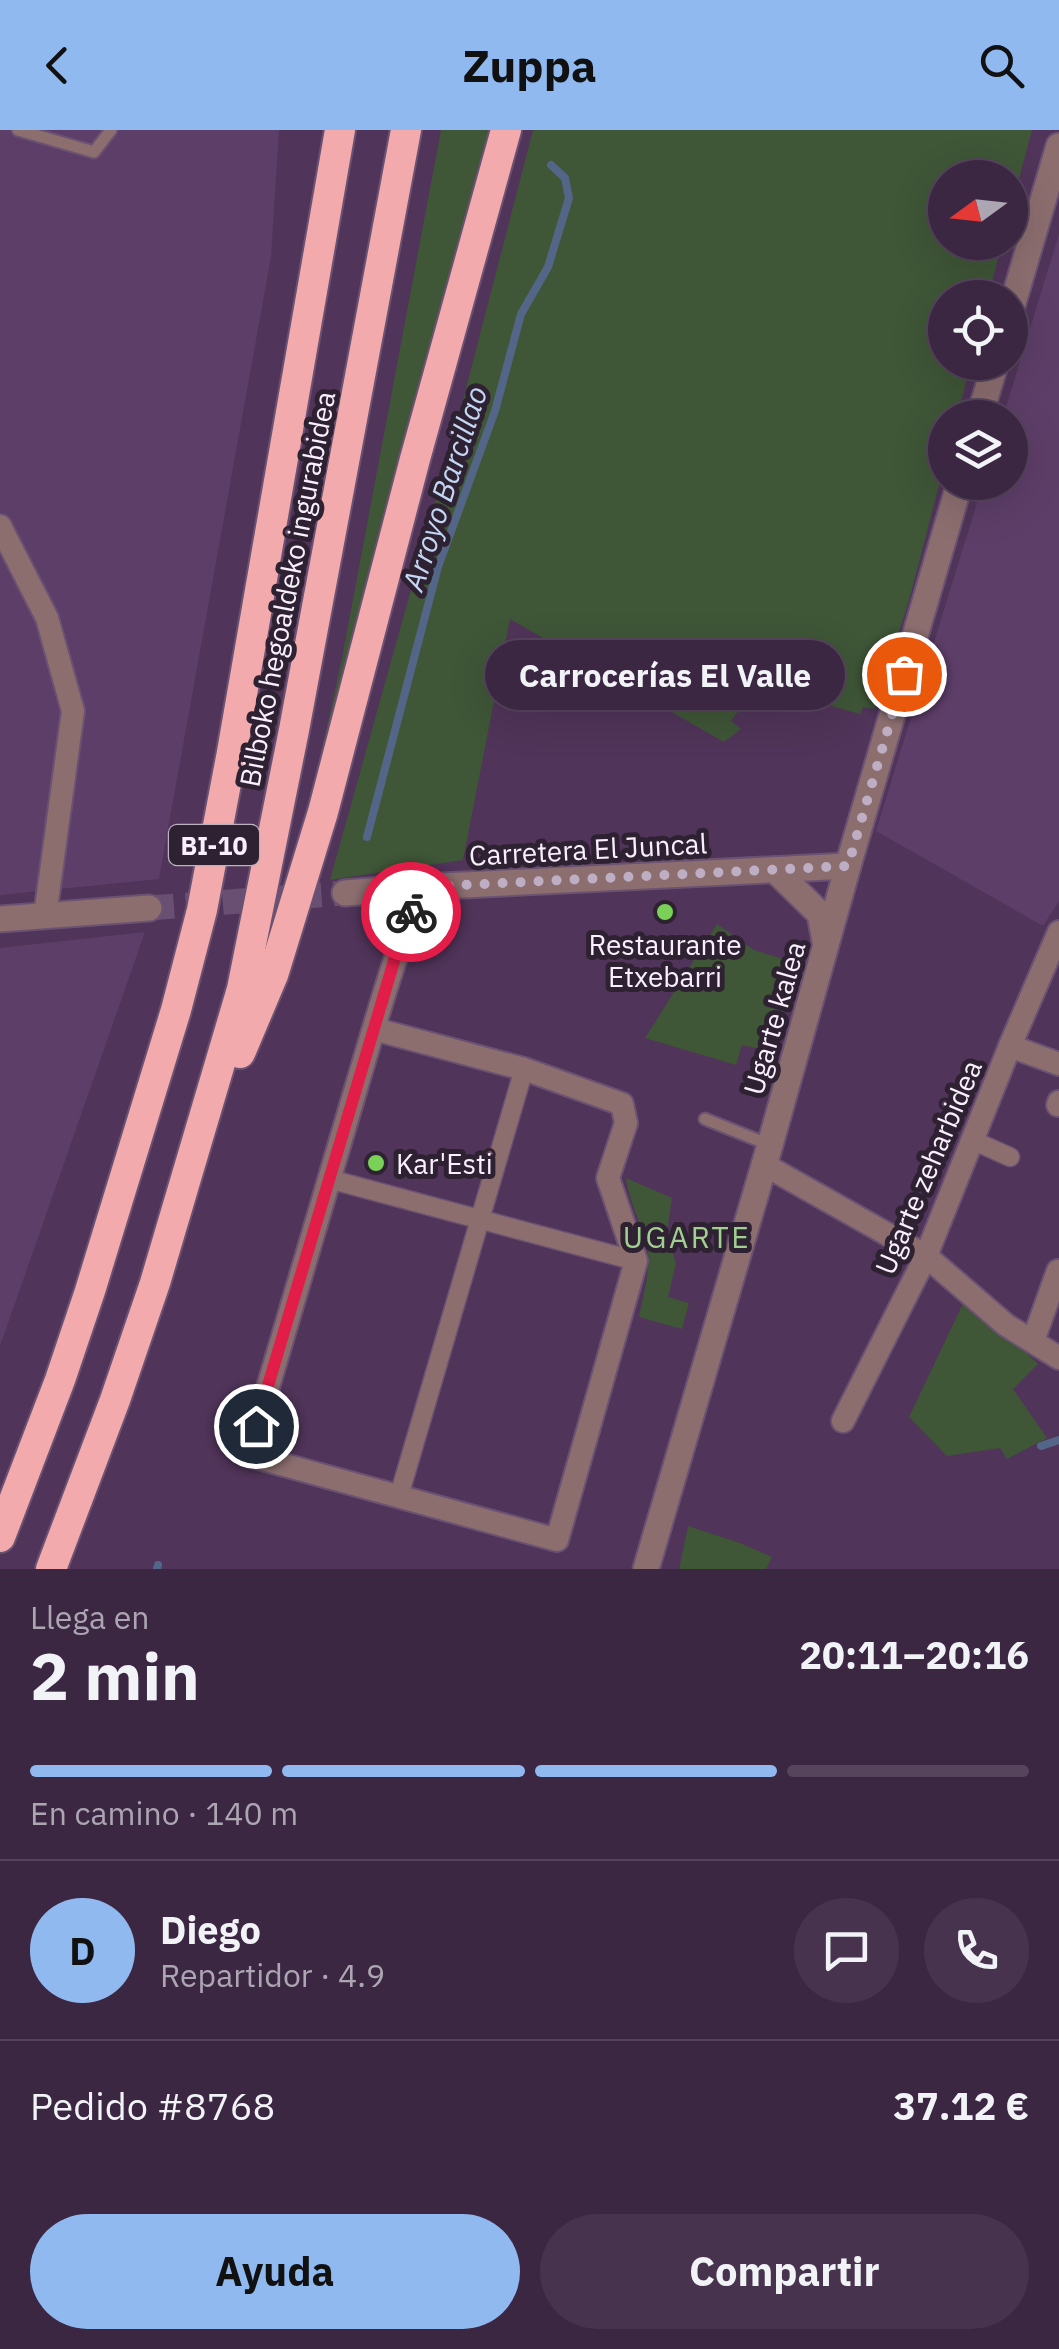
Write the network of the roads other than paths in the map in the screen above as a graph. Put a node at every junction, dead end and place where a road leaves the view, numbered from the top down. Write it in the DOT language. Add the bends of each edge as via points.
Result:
graph roads {
  1 [pos="18,130"];
  2 [pos="111,130"];
  3 [pos="340,130"];
  4 [pos="406,130"];
  5 [pos="506,130"];
  6 [pos="1059,146"];
  7 [pos="1020,280"];
  8 [pos="955,500"];
  9 [pos="0,526"];
  10 [pos="848,866"];
  11 [pos="775,870"];
  12 [pos="422,887"];
  13 [pos="345,893"];
  14 [pos="149,908"];
  15 [pos="45,916"];
  16 [pos="0,920"];
  17 [pos="1059,932"];
  18 [pos="826,944"];
  19 [pos="374,1029"];
  20 [pos="1010,1046"];
  21 [pos="1059,1064"];
  22 [pos="524,1069"];
  23 [pos="704,1119"];
  24 [pos="972,1140"];
  25 [pos="766,1155"];
  26 [pos="1010,1157"];
  27 [pos="329,1179"];
  28 [pos="184,1190"];
  29 [pos="480,1218"];
  30 [pos="926,1256"];
  31 [pos="636,1261"];
  32 [pos="1058,1271"];
  33 [pos="1034,1341"];
  34 [pos="1059,1358"];
  35 [pos="844,1420"];
  36 [pos="399,1496"];
  37 [pos="0,1537"];
  38 [pos="51,1569"];
  39 [pos="646,1569"];
  1 -- 2 [label="lane" via="94,152"];
  3 -- 37 [label="highway, Bilboko hegoaldeko ingurabidea / BI-10" via="202,910 90,1291"];
  4 -- 28 [label="highway, Bilboko hegoaldeko ingurabidea / BI-10" via="242,989"];
  5 -- 28 [label="highway" via="312,848 273,975"];
  6 -- 7 [label="street"];
  8 -- 10 [label="street, Ugarte kalea"];
  9 -- 15 [label="street" via="47,618 73,711"];
  10 -- 11 [label="street, Carretera El Juncal"];
  10 -- 18 [label="street, Ugarte kalea"];
  11 -- 12 [label="street, Carretera El Juncal"];
  11 -- 18 [label="street" via="820,914"];
  12 -- 13 [label="street, Carretera El Juncal"];
  12 -- 19 [label="street"];
  14 -- 15 [label="street"];
  15 -- 16 [label="street"];
  17 -- 20 [label="street, Ugarte zeharbidea"];
  18 -- 25 [label="street, Ugarte kalea"];
  19 -- 22 [label="street"];
  19 -- 27 [label="street"];
  20 -- 21 [label="street"];
  20 -- 24 [label="street, Ugarte zeharbidea"];
  22 -- 29 [label="street"];
  22 -- 31 [label="street" via="622,1104 626,1124 608,1178"];
  23 -- 25 [label="lane"];
  24 -- 26 [label="street"];
  24 -- 30 [label="street, Ugarte zeharbidea"];
  25 -- 30 [label="street"];
  25 -- 39 [label="street, Ugarte kalea"];
  27 -- 29 [label="street"];
  27 -- 36 [label="street" via="248,1454"];
  28 -- 38 [label="highway, Bilboko hegoaldeko ingurabidea / BI-10" via="116,1400"];
  29 -- 31 [label="street"];
  29 -- 36 [label="street"];
  30 -- 33 [label="street"];
  30 -- 35 [label="street, Ugarte zeharbidea"];
  31 -- 36 [label="street" via="556,1540"];
  32 -- 33 [label="street"];
  33 -- 34 [label="street"];
}
